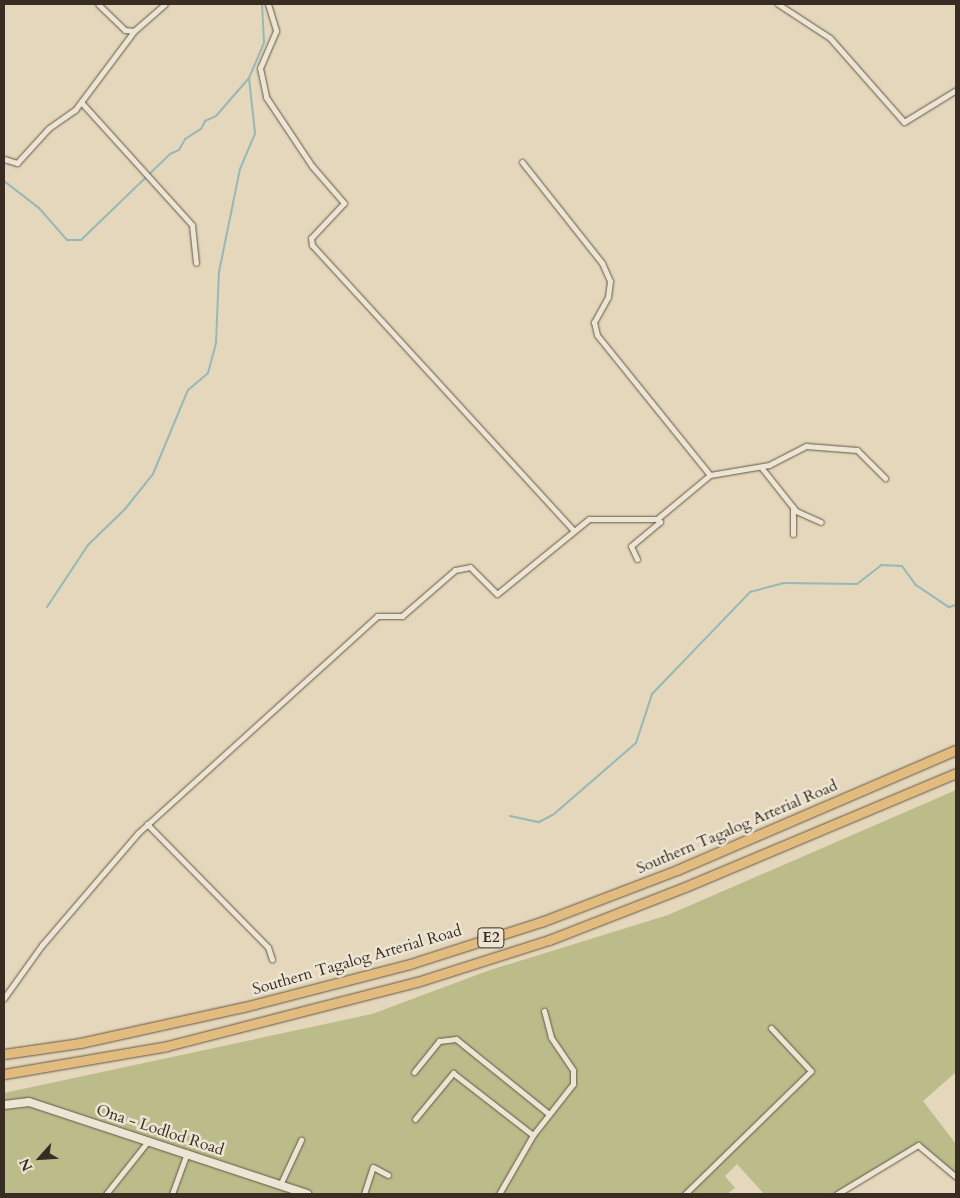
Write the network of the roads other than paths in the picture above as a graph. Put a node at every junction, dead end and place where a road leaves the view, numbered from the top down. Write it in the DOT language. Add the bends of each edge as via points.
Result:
graph roads {
  1 [pos="98,4"];
  2 [pos="165,4"];
  3 [pos="268,4"];
  4 [pos="778,4"];
  5 [pos="134,31"];
  6 [pos="956,90"];
  7 [pos="81,102"];
  8 [pos="4,159"];
  9 [pos="522,162"];
  10 [pos="196,263"];
  11 [pos="761,467"];
  12 [pos="710,475"];
  13 [pos="885,478"];
  14 [pos="793,507"];
  15 [pos="658,519"];
  16 [pos="821,522"];
  17 [pos="573,530"];
  18 [pos="793,534"];
  19 [pos="637,559"];
  20 [pos="956,750"];
  21 [pos="956,773"];
  22 [pos="147,824"];
  23 [pos="272,959"];
  24 [pos="4,998"];
  25 [pos="544,1010"];
  26 [pos="771,1028"];
  27 [pos="4,1054"];
  28 [pos="414,1072"];
  29 [pos="4,1074"];
  30 [pos="4,1105"];
  31 [pos="549,1114"];
  32 [pos="415,1119"];
  33 [pos="533,1134"];
  34 [pos="150,1140"];
  35 [pos="301,1140"];
  36 [pos="188,1152"];
  37 [pos="388,1175"];
  38 [pos="956,1177"];
  39 [pos="280,1185"];
  40 [pos="106,1194"];
  41 [pos="172,1194"];
  42 [pos="307,1194"];
  43 [pos="364,1194"];
  44 [pos="499,1194"];
  45 [pos="685,1194"];
  46 [pos="837,1194"];
  1 -- 5 [label="street" via="126,30"];
  2 -- 5 [label="street"];
  3 -- 17 [label="street" via="276,31 260,68 266,96 312,166 344,204 311,238 312,245"];
  4 -- 6 [label="street" via="830,38 896,118 904,122"];
  5 -- 7 [label="street"];
  7 -- 8 [label="street" via="17,163"];
  7 -- 10 [label="street" via="193,228"];
  9 -- 12 [label="street" via="602,263 610,281 608,297 594,322 597,335"];
  11 -- 12 [label="street"];
  11 -- 13 [label="street" via="799,448 820,445 857,450"];
  11 -- 14 [label="street"];
  12 -- 15 [label="street"];
  14 -- 16 [label="street" via="801,515"];
  14 -- 18 [label="street"];
  15 -- 17 [label="street" via="596,517"];
  15 -- 19 [label="street" via="660,522 631,546"];
  17 -- 22 [label="street" via="497,594 463,565 402,616 377,616"];
  20 -- 27 [label="highway, Southern Tagalog Arterial Road / E2" via="677,870 541,922 410,964 244,1007 80,1043"];
  21 -- 29 [label="highway, Southern Tagalog Arterial Road / E2" via="549,940 417,982 166,1046"];
  22 -- 23 [label="street" via="268,947"];
  22 -- 24 [label="street" via="42,945"];
  25 -- 31 [label="street" via="548,1031 575,1076"];
  26 -- 45 [label="street" via="812,1071"];
  28 -- 31 [label="street" via="439,1041 456,1039"];
  30 -- 34 [label="main road, Ona - Lodlod Road" via="29,1102"];
  31 -- 33 [label="street"];
  32 -- 33 [label="street" via="448,1076 459,1074"];
  33 -- 44 [label="street"];
  34 -- 36 [label="main road, Ona - Lodlod Road"];
  34 -- 40 [label="street"];
  35 -- 39 [label="street"];
  36 -- 39 [label="main road, Ona - Lodlod Road"];
  36 -- 41 [label="street"];
  37 -- 43 [label="street" via="373,1167"];
  38 -- 46 [label="street" via="918,1145"];
  39 -- 42 [label="main road, Ona - Lodlod Road"];
}
